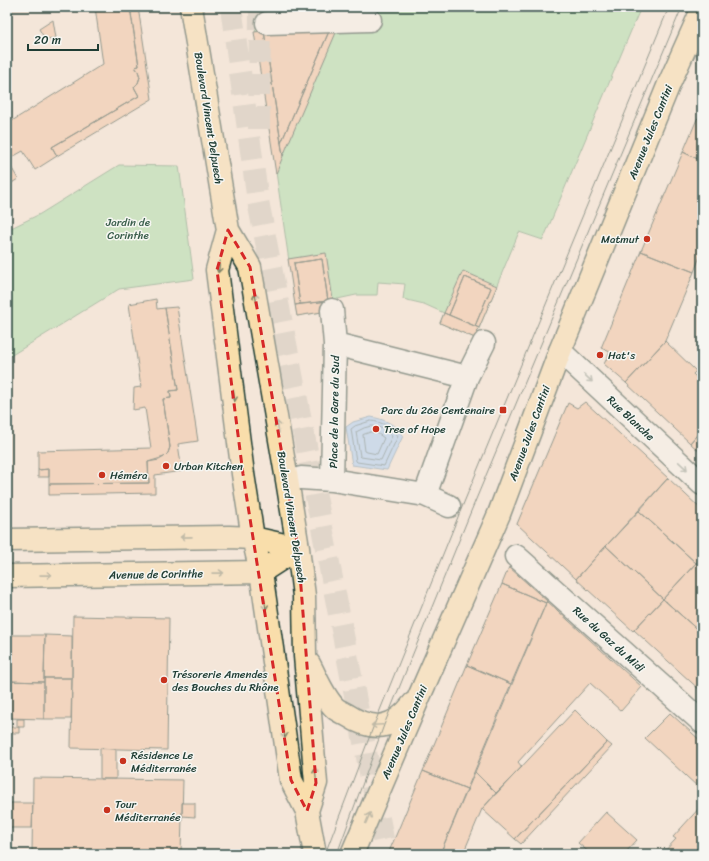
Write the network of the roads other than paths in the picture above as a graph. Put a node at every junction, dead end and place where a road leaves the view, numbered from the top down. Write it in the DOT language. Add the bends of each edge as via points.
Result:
graph roads {
  1 [pos="191,7"];
  2 [pos="702,10"];
  3 [pos="370,20"];
  4 [pos="267,23"];
  5 [pos="697,34"];
  6 [pos="228,230"];
  7 [pos="332,310"];
  8 [pos="484,343"];
  9 [pos="335,344"];
  10 [pos="560,351"];
  11 [pos="467,377"];
  12 [pos="301,478"];
  13 [pos="332,480"];
  14 [pos="702,484"];
  15 [pos="425,495"];
  16 [pos="449,506"];
  17 [pos="253,538"];
  18 [pos="7,540"];
  19 [pos="298,548"];
  20 [pos="516,556"];
  21 [pos="261,572"];
  22 [pos="7,576"];
  23 [pos="305,656"];
  24 [pos="419,697"];
  25 [pos="702,722"];
  26 [pos="307,812"];
  27 [pos="315,854"];
  28 [pos="352,854"];
  1 -- 6 [label="main road, Boulevard Vincent Delpuech"];
  2 -- 5 [label="main road, Avenue Jules Cantini"];
  3 -- 4 [label="street"];
  5 -- 10 [label="main road, Avenue Jules Cantini" via="669,84"];
  6 -- 17 [label="main road, Boulevard Vincent Delpuech, one-way" via="217,270"];
  19 -- 6 [label="main road, Boulevard Vincent Delpuech, one-way" via="250,267"];
  7 -- 9 [label="street, Place de la Gare du Sud"];
  8 -- 11 [label="street"];
  9 -- 11 [label="street, Place de la Gare du Sud"];
  9 -- 13 [label="street, Place de la Gare du Sud"];
  10 -- 14 [label="street, Rue Blanche, one-way"];
  10 -- 24 [label="main road, Avenue Jules Cantini" via="499,514"];
  11 -- 15 [label="street"];
  12 -- 13 [label="street, Place de la Gare du Sud"];
  13 -- 15 [label="street, Place de la Gare du Sud"];
  15 -- 16 [label="street, Place de la Gare du Sud"];
  17 -- 18 [label="main road, one-way"];
  17 -- 19 [label="main road"];
  17 -- 21 [label="main road, Boulevard Vincent Delpuech"];
  19 -- 21 [label="main road"];
  19 -- 23 [label="main road, Boulevard Vincent Delpuech" via="304,596"];
  20 -- 25 [label="street, Rue du Gaz du Midi"];
  22 -- 21 [label="main road, Avenue de Corinthe, one-way"];
  21 -- 26 [label="main road, Boulevard Vincent Delpuech, one-way" via="291,780"];
  24 -- 23 [label="main road, one-way" via="406,714 388,725 367,726 336,709"];
  26 -- 23 [label="main road, Boulevard Vincent Delpuech, one-way" via="316,783"];
  28 -- 24 [label="main road, Avenue Jules Cantini, one-way"];
  26 -- 27 [label="main road, Boulevard Vincent Delpuech"];
}
